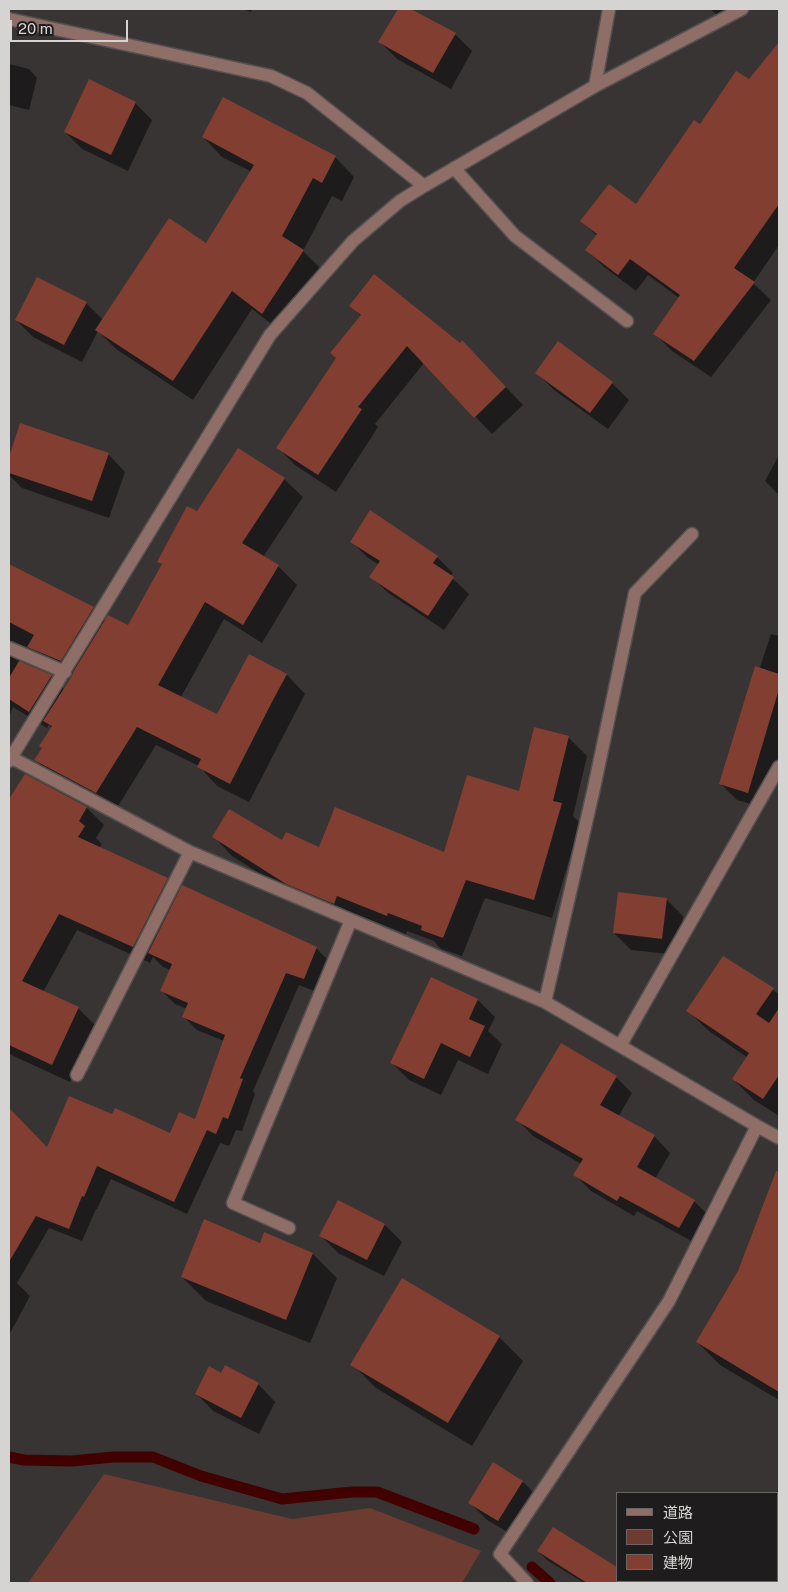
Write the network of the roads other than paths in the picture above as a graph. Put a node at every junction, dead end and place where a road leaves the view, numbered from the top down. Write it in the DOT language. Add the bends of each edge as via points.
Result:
graph roads {
  1 [pos="609,9"];
  2 [pos="742,9"];
  3 [pos="9,19"];
  4 [pos="596,86"];
  5 [pos="454,168"];
  6 [pos="424,186"];
  7 [pos="627,321"];
  8 [pos="692,534"];
  9 [pos="9,648"];
  10 [pos="64,672"];
  11 [pos="10,760"];
  12 [pos="779,767"];
  13 [pos="190,852"];
  14 [pos="351,920"];
  15 [pos="545,1002"];
  16 [pos="620,1046"];
  17 [pos="77,1075"];
  18 [pos="757,1126"];
  19 [pos="779,1138"];
  20 [pos="289,1228"];
  21 [pos="527,1583"];
  1 -- 4 [label="street"];
  2 -- 4 [label="street"];
  3 -- 6 [label="street" via="271,76 307,93"];
  4 -- 5 [label="street"];
  5 -- 6 [label="street"];
  5 -- 7 [label="street" via="515,236"];
  6 -- 10 [label="street" via="400,201 353,241 270,335"];
  8 -- 15 [label="street" via="635,593"];
  9 -- 10 [label="street"];
  10 -- 11 [label="street"];
  11 -- 13 [label="street"];
  12 -- 16 [label="street"];
  13 -- 14 [label="street"];
  13 -- 17 [label="street"];
  14 -- 15 [label="street"];
  14 -- 20 [label="street" via="233,1203"];
  15 -- 16 [label="street"];
  16 -- 18 [label="street"];
  18 -- 19 [label="street"];
  18 -- 21 [label="street" via="669,1301 500,1554"];
}
